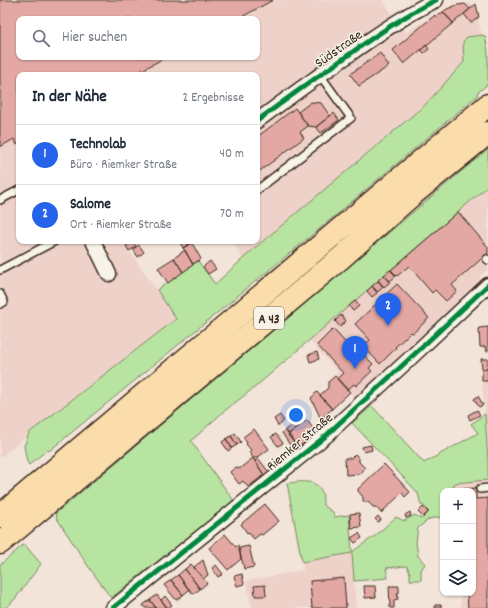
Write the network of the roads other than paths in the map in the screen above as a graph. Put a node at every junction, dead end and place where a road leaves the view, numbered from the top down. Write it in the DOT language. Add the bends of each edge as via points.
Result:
graph roads {
  1 [pos="436,0"];
  2 [pos="320,75"];
  3 [pos="488,105"];
  4 [pos="260,119"];
  5 [pos="488,133"];
  6 [pos="260,188"];
  7 [pos="16,192"];
  8 [pos="0,200"];
  9 [pos="49,244"];
  10 [pos="94,244"];
  11 [pos="0,270"];
  12 [pos="109,274"];
  13 [pos="488,285"];
  14 [pos="0,294"];
  15 [pos="0,304"];
  16 [pos="82,446"];
  17 [pos="488,488"];
  18 [pos="480,489"];
  19 [pos="0,501"];
  20 [pos="0,516"];
  21 [pos="0,543"];
  22 [pos="114,607"];
  1 -- 2 [label="street, Südstraße" via="381,32"];
  2 -- 4 [label="street, Südstraße"];
  2 -- 6 [label="lane" via="351,118"];
  3 -- 16 [label="highway, A 43"];
  5 -- 21 [label="highway, A 43"];
  7 -- 8 [label="lane"];
  9 -- 11 [label="lane"];
  10 -- 12 [label="street"];
  13 -- 22 [label="street, Riemker Straße" via="327,435"];
  14 -- 15 [label="lane" via="4,302"];
  16 -- 19 [label="highway" via="34,474"];
  16 -- 20 [label="highway, A 43"];
  17 -- 18 [label="lane"];
}
